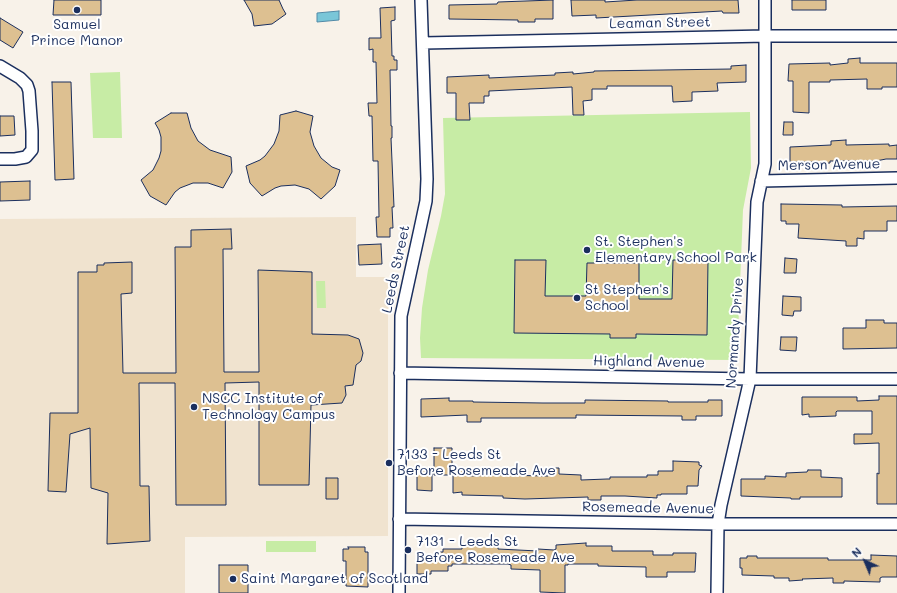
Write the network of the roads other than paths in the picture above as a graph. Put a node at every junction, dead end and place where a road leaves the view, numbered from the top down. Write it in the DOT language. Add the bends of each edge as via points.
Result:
graph roads {
  1 [pos="421,0"];
  2 [pos="765,0"];
  3 [pos="766,36"];
  4 [pos="897,36"];
  5 [pos="423,43"];
  6 [pos="0,66"];
  7 [pos="0,159"];
  8 [pos="897,178"];
  9 [pos="761,181"];
  10 [pos="400,373"];
  11 [pos="750,379"];
  12 [pos="897,379"];
  13 [pos="399,519"];
  14 [pos="718,524"];
  15 [pos="897,524"];
  16 [pos="399,593"];
  17 [pos="717,593"];
  1 -- 5 [label="street, Leeds Street"];
  2 -- 3 [label="street, Normandy Drive"];
  3 -- 4 [label="street, Leaman Street"];
  3 -- 5 [label="street, Leaman Street"];
  3 -- 9 [label="street, Normandy Drive" via="765,164"];
  5 -- 10 [label="street, Leeds Street" via="426,201 401,316"];
  6 -- 7 [label="street" via="27,85 32,150 26,157"];
  8 -- 9 [label="street, Merson Avenue"];
  9 -- 11 [label="street, Normandy Drive" via="757,202"];
  10 -- 11 [label="street, Highland Avenue"];
  10 -- 13 [label="street, Leeds Street"];
  11 -- 12 [label="street, Highland Avenue"];
  11 -- 14 [label="street, Normandy Drive" via="720,505"];
  13 -- 14 [label="street, Rosemeade Avenue"];
  13 -- 16 [label="street, Leeds Street"];
  14 -- 15 [label="street, Rosemeade Avenue"];
  14 -- 17 [label="street, Normandy Drive"];
}
